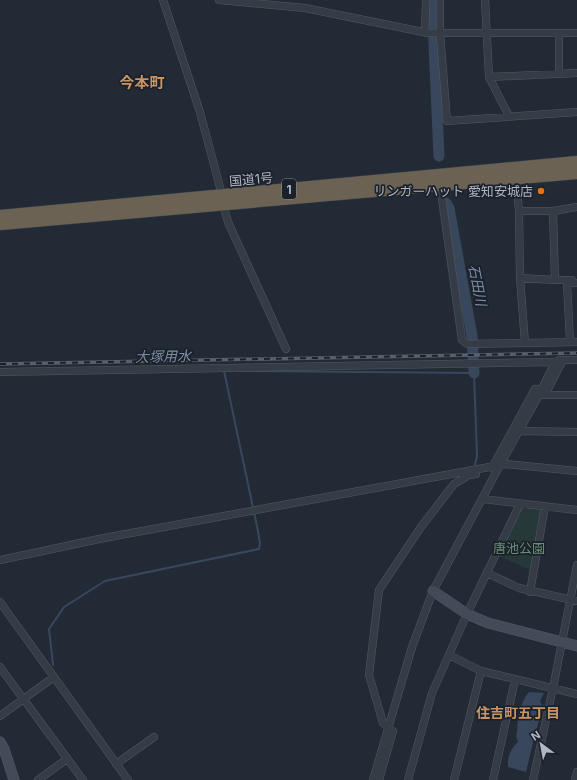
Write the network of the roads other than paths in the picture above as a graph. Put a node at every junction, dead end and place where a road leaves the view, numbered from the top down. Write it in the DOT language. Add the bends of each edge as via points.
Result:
graph roads {
  1 [pos="163,0"];
  2 [pos="219,0"];
  3 [pos="426,0"];
  4 [pos="440,0"];
  5 [pos="485,0"];
  6 [pos="486,32"];
  7 [pos="426,33"];
  8 [pos="439,33"];
  9 [pos="559,33"];
  10 [pos="577,33"];
  11 [pos="577,73"];
  12 [pos="559,74"];
  13 [pos="489,76"];
  14 [pos="577,112"];
  15 [pos="509,116"];
  16 [pos="577,162"];
  17 [pos="577,173"];
  18 [pos="516,179"];
  19 [pos="440,185"];
  20 [pos="222,200"];
  21 [pos="577,207"];
  22 [pos="519,211"];
  23 [pos="552,211"];
  24 [pos="0,216"];
  25 [pos="0,224"];
  26 [pos="520,278"];
  27 [pos="577,279"];
  28 [pos="555,280"];
  29 [pos="577,283"];
  30 [pos="574,342"];
  31 [pos="525,343"];
  32 [pos="286,349"];
  33 [pos="563,360"];
  34 [pos="577,360"];
  35 [pos="555,362"];
  36 [pos="0,372"];
  37 [pos="541,392"];
  38 [pos="577,395"];
  39 [pos="520,431"];
  40 [pos="577,432"];
  41 [pos="497,466"];
  42 [pos="577,471"];
  43 [pos="483,499"];
  44 [pos="520,504"];
  45 [pos="545,506"];
  46 [pos="577,510"];
  47 [pos="0,560"];
  48 [pos="577,565"];
  49 [pos="487,573"];
  50 [pos="433,591"];
  51 [pos="530,592"];
  52 [pos="574,601"];
  53 [pos="0,602"];
  54 [pos="467,614"];
  55 [pos="561,642"];
  56 [pos="577,646"];
  57 [pos="449,655"];
  58 [pos="0,667"];
  59 [pos="481,671"];
  60 [pos="54,677"];
  61 [pos="515,680"];
  62 [pos="553,688"];
  63 [pos="577,694"];
  64 [pos="24,699"];
  65 [pos="0,716"];
  66 [pos="388,727"];
  67 [pos="154,736"];
  68 [pos="0,742"];
  69 [pos="67,759"];
  70 [pos="116,764"];
  71 [pos="577,772"];
  72 [pos="14,780"];
  73 [pos="38,780"];
  74 [pos="83,780"];
  75 [pos="128,780"];
  76 [pos="373,780"];
  77 [pos="379,780"];
  78 [pos="408,780"];
  79 [pos="455,780"];
  80 [pos="493,780"];
  81 [pos="533,780"];
  82 [pos="575,780"];
  1 -- 20 [label="street" via="200,112"];
  2 -- 7 [label="street" via="305,8"];
  3 -- 7 [label="street"];
  4 -- 8 [label="street"];
  5 -- 6 [label="street"];
  6 -- 8 [label="street"];
  6 -- 9 [label="street"];
  6 -- 13 [label="street"];
  7 -- 8 [label="street"];
  8 -- 15 [label="street" via="447,122"];
  9 -- 10 [label="street"];
  9 -- 12 [label="street"];
  11 -- 12 [label="street"];
  12 -- 13 [label="street"];
  13 -- 15 [label="street"];
  14 -- 15 [label="street"];
  16 -- 20 [label="highway, 国道1号 / 1"];
  17 -- 18 [label="highway, 国道1号 / 1"];
  18 -- 19 [label="highway, 国道1号 / 1"];
  18 -- 22 [label="street"];
  19 -- 20 [label="highway, 国道1号 / 1"];
  19 -- 31 [label="street" via="462,340 467,344"];
  20 -- 24 [label="highway, 国道1号 / 1"];
  20 -- 25 [label="highway, 国道1号 / 1"];
  20 -- 32 [label="street" via="228,222"];
  21 -- 23 [label="street"];
  22 -- 23 [label="street"];
  22 -- 26 [label="street"];
  23 -- 28 [label="street"];
  26 -- 28 [label="street"];
  26 -- 31 [label="street"];
  27 -- 28 [label="street"];
  29 -- 30 [label="street" via="567,283"];
  30 -- 31 [label="street"];
  33 -- 34 [label="street"];
  33 -- 35 [label="street"];
  33 -- 37 [label="street" via="548,389"];
  35 -- 36 [label="street"];
  35 -- 37 [label="street"];
  37 -- 38 [label="street"];
  37 -- 39 [label="street"];
  37 -- 41 [label="street" via="535,389"];
  39 -- 40 [label="street"];
  39 -- 41 [label="street"];
  41 -- 42 [label="street" via="506,464"];
  41 -- 43 [label="street"];
  41 -- 47 [label="street" via="99,539"];
  41 -- 66 [label="street" via="490,472 469,475 454,484 378,590 370,675 383,723"];
  43 -- 44 [label="street"];
  43 -- 50 [label="street"];
  44 -- 45 [label="street"];
  44 -- 49 [label="street"];
  45 -- 46 [label="street"];
  45 -- 51 [label="street"];
  48 -- 52 [label="street"];
  49 -- 51 [label="street"];
  49 -- 54 [label="street"];
  50 -- 54 [label="street"];
  50 -- 66 [label="street" via="412,646"];
  51 -- 52 [label="street"];
  52 -- 55 [label="street"];
  53 -- 60 [label="street"];
  54 -- 55 [label="street" via="504,628"];
  54 -- 57 [label="street"];
  55 -- 56 [label="street"];
  55 -- 62 [label="street"];
  57 -- 59 [label="street"];
  57 -- 78 [label="street" via="432,693"];
  58 -- 64 [label="street"];
  59 -- 61 [label="street"];
  59 -- 79 [label="street"];
  60 -- 64 [label="street"];
  60 -- 70 [label="street"];
  61 -- 62 [label="street"];
  61 -- 80 [label="street"];
  62 -- 63 [label="street"];
  62 -- 81 [label="street"];
  64 -- 65 [label="street"];
  64 -- 69 [label="street"];
  66 -- 76 [label="street"];
  66 -- 77 [label="street" via="393,731"];
  67 -- 70 [label="street"];
  68 -- 72 [label="street"];
  69 -- 73 [label="street"];
  69 -- 74 [label="street"];
  70 -- 75 [label="street"];
  71 -- 82 [label="street"];
}
